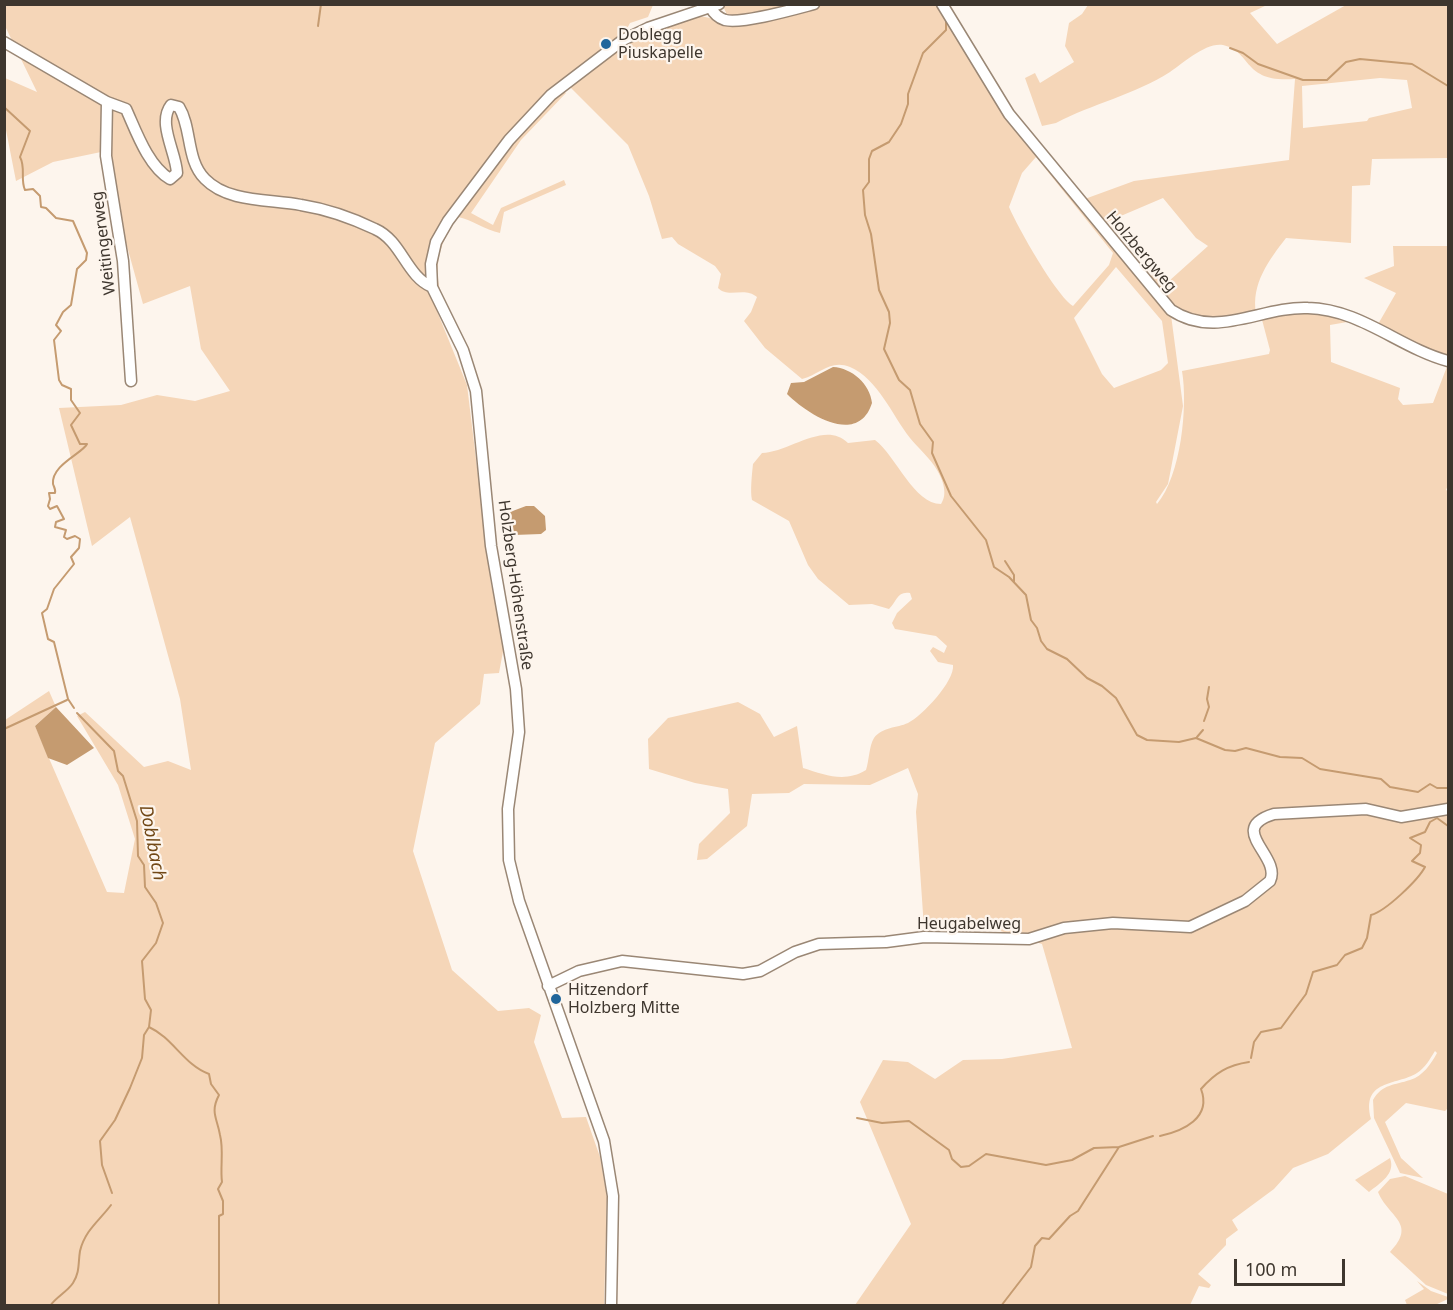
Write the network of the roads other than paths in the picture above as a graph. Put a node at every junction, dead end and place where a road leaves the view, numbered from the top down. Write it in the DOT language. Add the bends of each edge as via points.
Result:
graph roads {
  1 [pos="814,4"];
  2 [pos="942,4"];
  3 [pos="715,6"];
  4 [pos="4,42"];
  5 [pos="107,102"];
  6 [pos="432,287"];
  7 [pos="1449,361"];
  8 [pos="131,381"];
  9 [pos="1448,809"];
  10 [pos="548,986"];
  11 [pos="611,1305"];
  1 -- 3 [label="street" via="730,20 720,17"];
  2 -- 7 [label="street, Holzbergweg" via="1009,114 1171,310 1194,321 1217,324 1289,308 1323,309 1362,321"];
  3 -- 6 [label="street, Holzberg-Höhenstraße" via="648,28 615,44 541,105 509,140 442,229 433,252"];
  4 -- 5 [label="street"];
  5 -- 6 [label="street" via="126,109 161,174 170,179 177,173 167,130 166,112 171,105 179,107 183,114 195,165 204,179 220,190 303,205 378,230 390,238 416,276"];
  5 -- 8 [label="street, Weitingerweg" via="106,156 123,261"];
  6 -- 10 [label="street, Holzberg-Höhenstraße" via="463,350 476,391 491,546 518,717 508,819 509,860"];
  9 -- 10 [label="street, Heugabelweg" via="1401,817 1366,809 1274,814 1261,819 1254,829 1255,838 1272,868 1270,882 1245,901 1190,927 1113,923 1064,928 1029,939 924,937 819,944 760,971 743,974 622,961 579,971"];
  10 -- 11 [label="street, Holzberg-Höhenstraße" via="608,1160 613,1207"];
}
